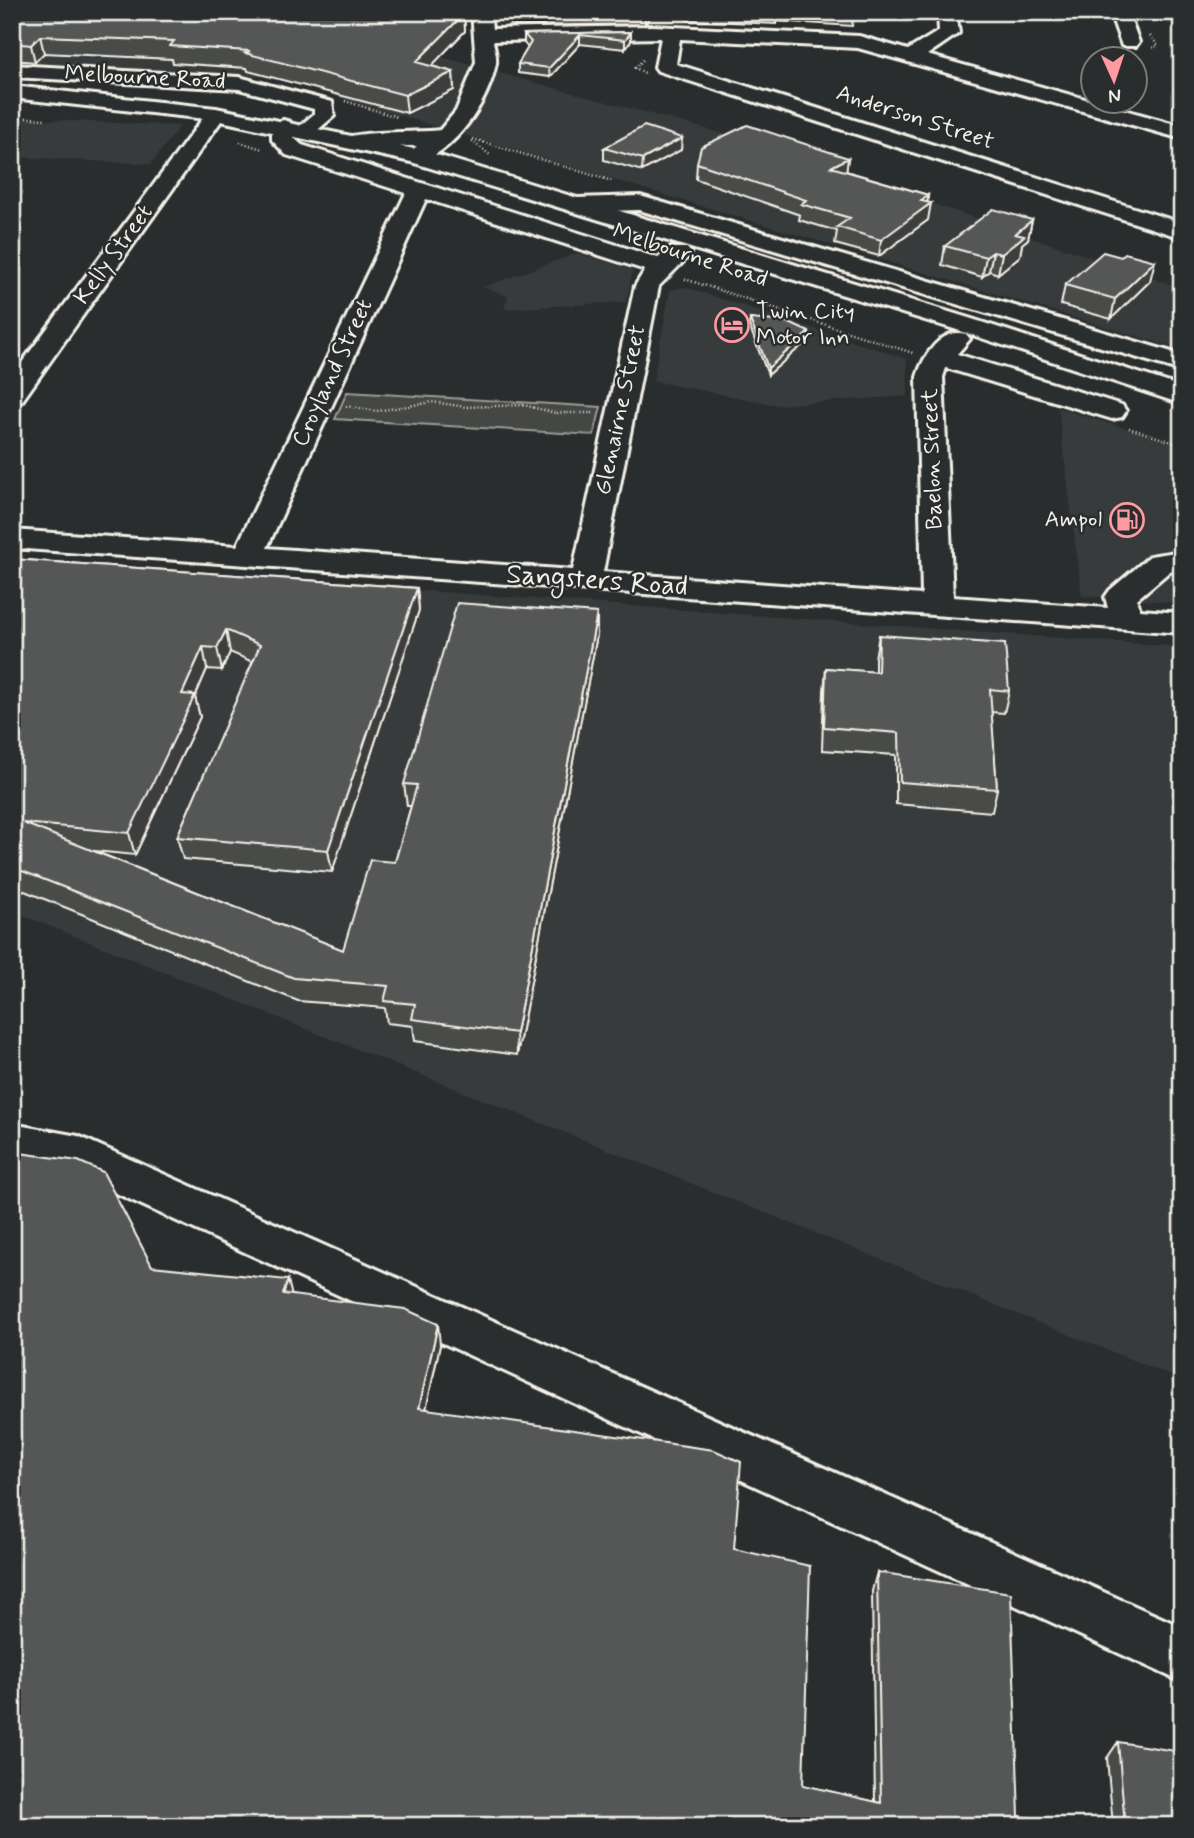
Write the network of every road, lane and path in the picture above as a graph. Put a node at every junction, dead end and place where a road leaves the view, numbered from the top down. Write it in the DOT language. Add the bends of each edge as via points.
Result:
graph roads {
  1 [pos="481,12"];
  2 [pos="947,12"];
  3 [pos="1119,12"];
  4 [pos="672,33"];
  5 [pos="484,35"];
  6 [pos="1129,42"];
  7 [pos="912,56"];
  8 [pos="12,71"];
  9 [pos="14,94"];
  10 [pos="216,114"];
  11 [pos="458,126"];
  12 [pos="295,128"];
  13 [pos="1182,133"];
  14 [pos="358,143"];
  15 [pos="420,160"];
  16 [pos="419,190"];
  17 [pos="581,211"];
  18 [pos="1182,230"];
  19 [pos="671,260"];
  20 [pos="1082,334"];
  21 [pos="953,340"];
  22 [pos="1060,355"];
  23 [pos="1182,363"];
  24 [pos="12,396"];
  25 [pos="1182,397"];
  26 [pos="319,404"];
  27 [pos="1112,411"];
  28 [pos="602,413"];
  29 [pos="12,539"];
  30 [pos="248,556"];
  31 [pos="1182,560"];
  32 [pos="586,580"];
  33 [pos="938,605"];
  34 [pos="1126,618"];
  35 [pos="1182,623"];
  36 [pos="12,1142"];
  37 [pos="1182,1655"];
  1 -- 5 [label="street"];
  2 -- 7 [label="street" via="949,33"];
  3 -- 6 [label="street"];
  4 -- 5 [label="street" via="581,24"];
  4 -- 7 [label="street" via="839,40"];
  4 -- 18 [label="street, Anderson Street" via="666,67"];
  5 -- 11 [label="street" via="485,66"];
  7 -- 13 [label="street"];
  8 -- 12 [label="street, Melbourne Road" via="239,83 336,111"];
  9 -- 10 [label="street, Melbourne Road"];
  10 -- 12 [label="street, Melbourne Road"];
  10 -- 24 [label="street, Kelly Street"];
  11 -- 14 [label="street" via="428,139"];
  11 -- 15 [label="street" via="459,141"];
  12 -- 14 [label="street, Melbourne Road"];
  12 -- 16 [label="street, Melbourne Road" via="283,140 294,150"];
  14 -- 15 [label="street, Melbourne Road"];
  15 -- 17 [label="street, Melbourne Road" via="453,180"];
  16 -- 19 [label="street, Melbourne Road"];
  16 -- 26 [label="street, Croyland Street"];
  17 -- 19 [label="street, Melbourne Road"];
  17 -- 20 [label="street, Melbourne Road" via="640,202"];
  17 -- 21 [label="street, Melbourne Road"];
  19 -- 21 [label="street, Melbourne Road"];
  19 -- 32 [label="street, Glenairne Street" via="647,286"];
  20 -- 22 [label="street"];
  20 -- 23 [label="street, Melbourne Road"];
  21 -- 22 [label="street, Melbourne Road"];
  21 -- 25 [label="street, Melbourne Road"];
  21 -- 27 [label="street, Melbourne Road"];
  21 -- 33 [label="street, Baelon Street" via="930,381"];
  22 -- 25 [label="street, Melbourne Road"];
  26 -- 28 [label="path" via="370,411 432,402"];
  26 -- 30 [label="street, Croyland Street"];
  29 -- 30 [label="street, Sangsters Road"];
  30 -- 32 [label="street, Sangsters Road"];
  31 -- 34 [label="street" via="1161,563 1121,597"];
  32 -- 33 [label="street, Sangsters Road"];
  33 -- 34 [label="street, Sangsters Road"];
  34 -- 35 [label="street, Sangsters Road"];
  36 -- 37 [label="street" via="63,1149"];
}
